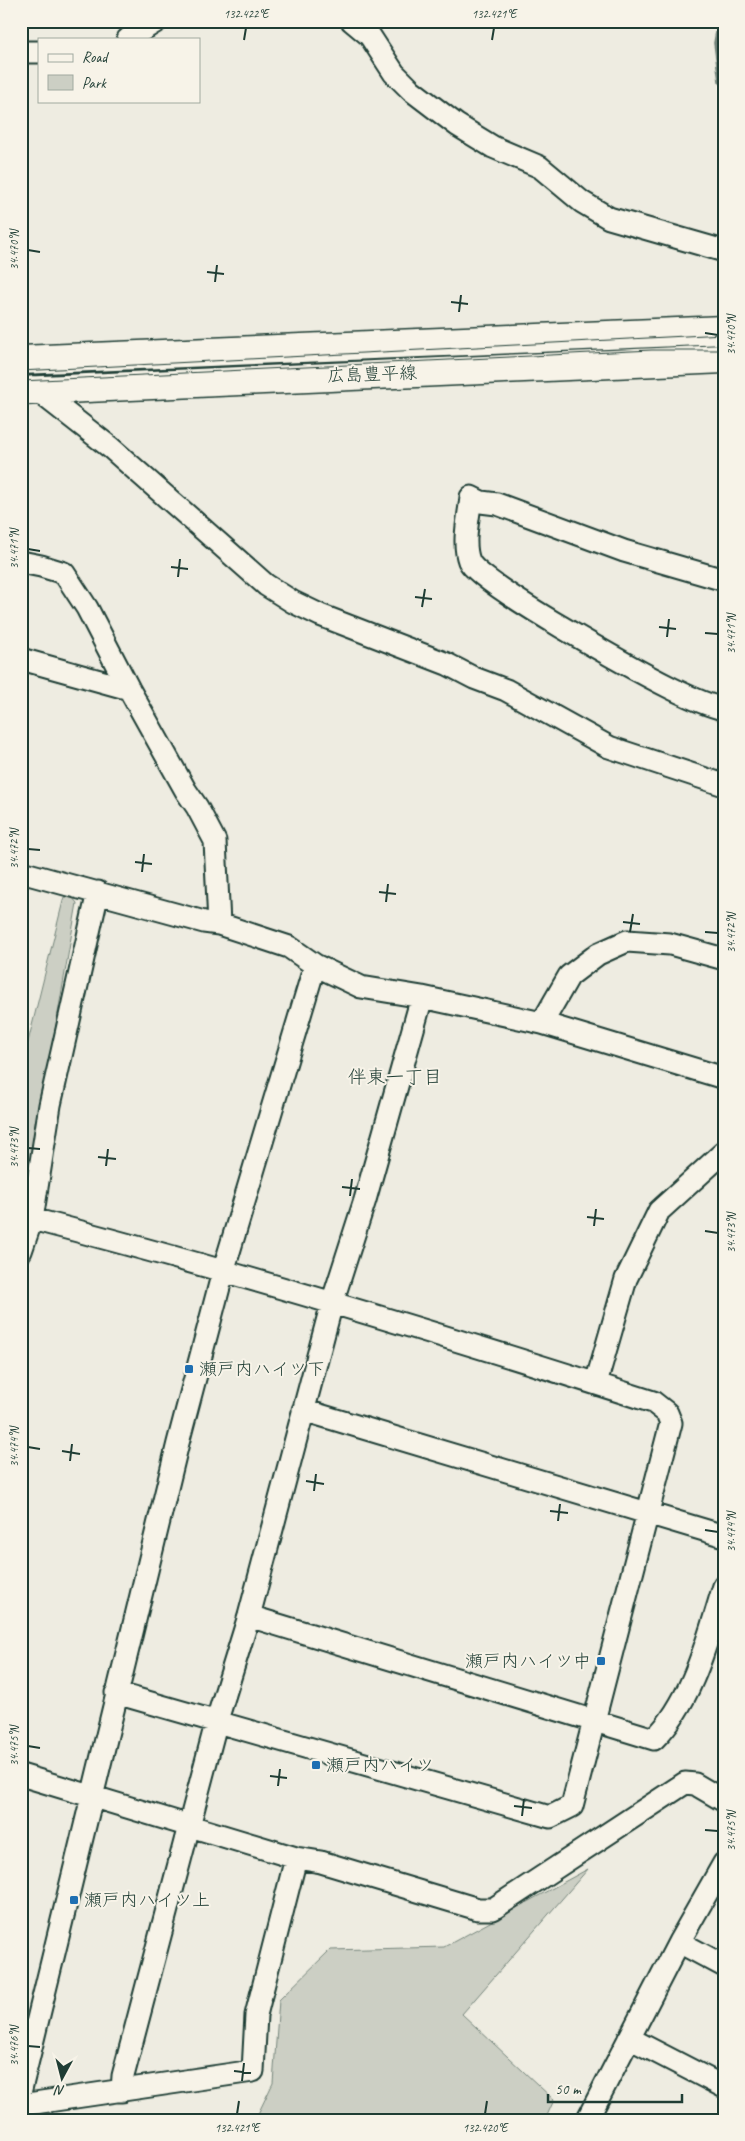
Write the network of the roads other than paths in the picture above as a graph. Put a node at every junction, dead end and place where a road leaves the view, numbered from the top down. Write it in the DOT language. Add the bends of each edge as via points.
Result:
graph roads {
  1 [pos="157,21"];
  2 [pos="352,21"];
  3 [pos="130,38"];
  4 [pos="21,52"];
  5 [pos="38,52"];
  6 [pos="724,251"];
  7 [pos="724,330"];
  8 [pos="724,359"];
  9 [pos="21,360"];
  10 [pos="27,387"];
  11 [pos="21,562"];
  12 [pos="724,580"];
  13 [pos="21,659"];
  14 [pos="129,689"];
  15 [pos="724,709"];
  16 [pos="724,784"];
  17 [pos="21,872"];
  18 [pos="98,892"];
  19 [pos="218,924"];
  20 [pos="724,959"];
  21 [pos="315,965"];
  22 [pos="422,997"];
  23 [pos="542,1023"];
  24 [pos="724,1078"];
  25 [pos="724,1152"];
  26 [pos="32,1219"];
  27 [pos="21,1250"];
  28 [pos="223,1272"];
  29 [pos="332,1303"];
  30 [pos="596,1384"];
  31 [pos="303,1410"];
  32 [pos="648,1512"];
  33 [pos="724,1536"];
  34 [pos="724,1586"];
  35 [pos="249,1616"];
  36 [pos="116,1693"];
  37 [pos="217,1720"];
  38 [pos="594,1721"];
  39 [pos="21,1775"];
  40 [pos="92,1796"];
  41 [pos="724,1801"];
  42 [pos="190,1826"];
  43 [pos="296,1858"];
  44 [pos="724,1863"];
  45 [pos="678,1942"];
  46 [pos="724,1966"];
  47 [pos="629,2038"];
  48 [pos="724,2087"];
  49 [pos="21,2089"];
  50 [pos="122,2091"];
  51 [pos="21,2105"];
  52 [pos="587,2120"];
  1 -- 3 [label="street"];
  2 -- 6 [label="street" via="370,36 394,73 411,90 457,125 493,147 540,168 582,202 609,218"];
  4 -- 5 [label="street"];
  7 -- 9 [label="main road, 広島豊平線"];
  8 -- 10 [label="main road, 広島豊平線"];
  10 -- 16 [label="street" via="111,448 266,585 293,602 506,690 609,747"];
  11 -- 14 [label="street" via="64,573 87,608"];
  12 -- 15 [label="street" via="624,551 471,497 466,547 470,563 482,576 571,632 672,688"];
  13 -- 14 [label="street"];
  14 -- 19 [label="street" via="215,842"];
  17 -- 18 [label="street"];
  18 -- 19 [label="street"];
  18 -- 26 [label="street" via="50,1105"];
  19 -- 21 [label="street" via="289,947"];
  20 -- 23 [label="street" via="670,944 627,942 598,954 569,976"];
  21 -- 22 [label="street" via="361,987"];
  21 -- 28 [label="street"];
  22 -- 23 [label="street"];
  22 -- 29 [label="street"];
  23 -- 24 [label="street"];
  25 -- 30 [label="street" via="658,1211 626,1279"];
  26 -- 27 [label="street"];
  26 -- 28 [label="street"];
  28 -- 29 [label="street"];
  28 -- 36 [label="street"];
  29 -- 30 [label="street"];
  29 -- 31 [label="street"];
  30 -- 32 [label="street" via="653,1402 667,1413 672,1423"];
  31 -- 32 [label="street"];
  31 -- 35 [label="street"];
  32 -- 33 [label="street"];
  32 -- 38 [label="street"];
  34 -- 38 [label="street" via="698,1669 666,1727 654,1739"];
  35 -- 37 [label="street"];
  35 -- 38 [label="street"];
  36 -- 37 [label="street"];
  36 -- 40 [label="street"];
  37 -- 38 [label="street" via="550,1817 572,1806"];
  37 -- 42 [label="street"];
  39 -- 40 [label="street"];
  40 -- 42 [label="street"];
  40 -- 49 [label="street"];
  41 -- 43 [label="street" via="695,1784 685,1783 493,1909 478,1909 321,1862"];
  42 -- 43 [label="street"];
  42 -- 50 [label="street" via="123,2076"];
  43 -- 50 [label="street" via="256,2015 253,2072"];
  44 -- 45 [label="street"];
  45 -- 46 [label="street"];
  45 -- 47 [label="street"];
  47 -- 48 [label="street"];
  47 -- 52 [label="street"];
  50 -- 51 [label="street"];
}
